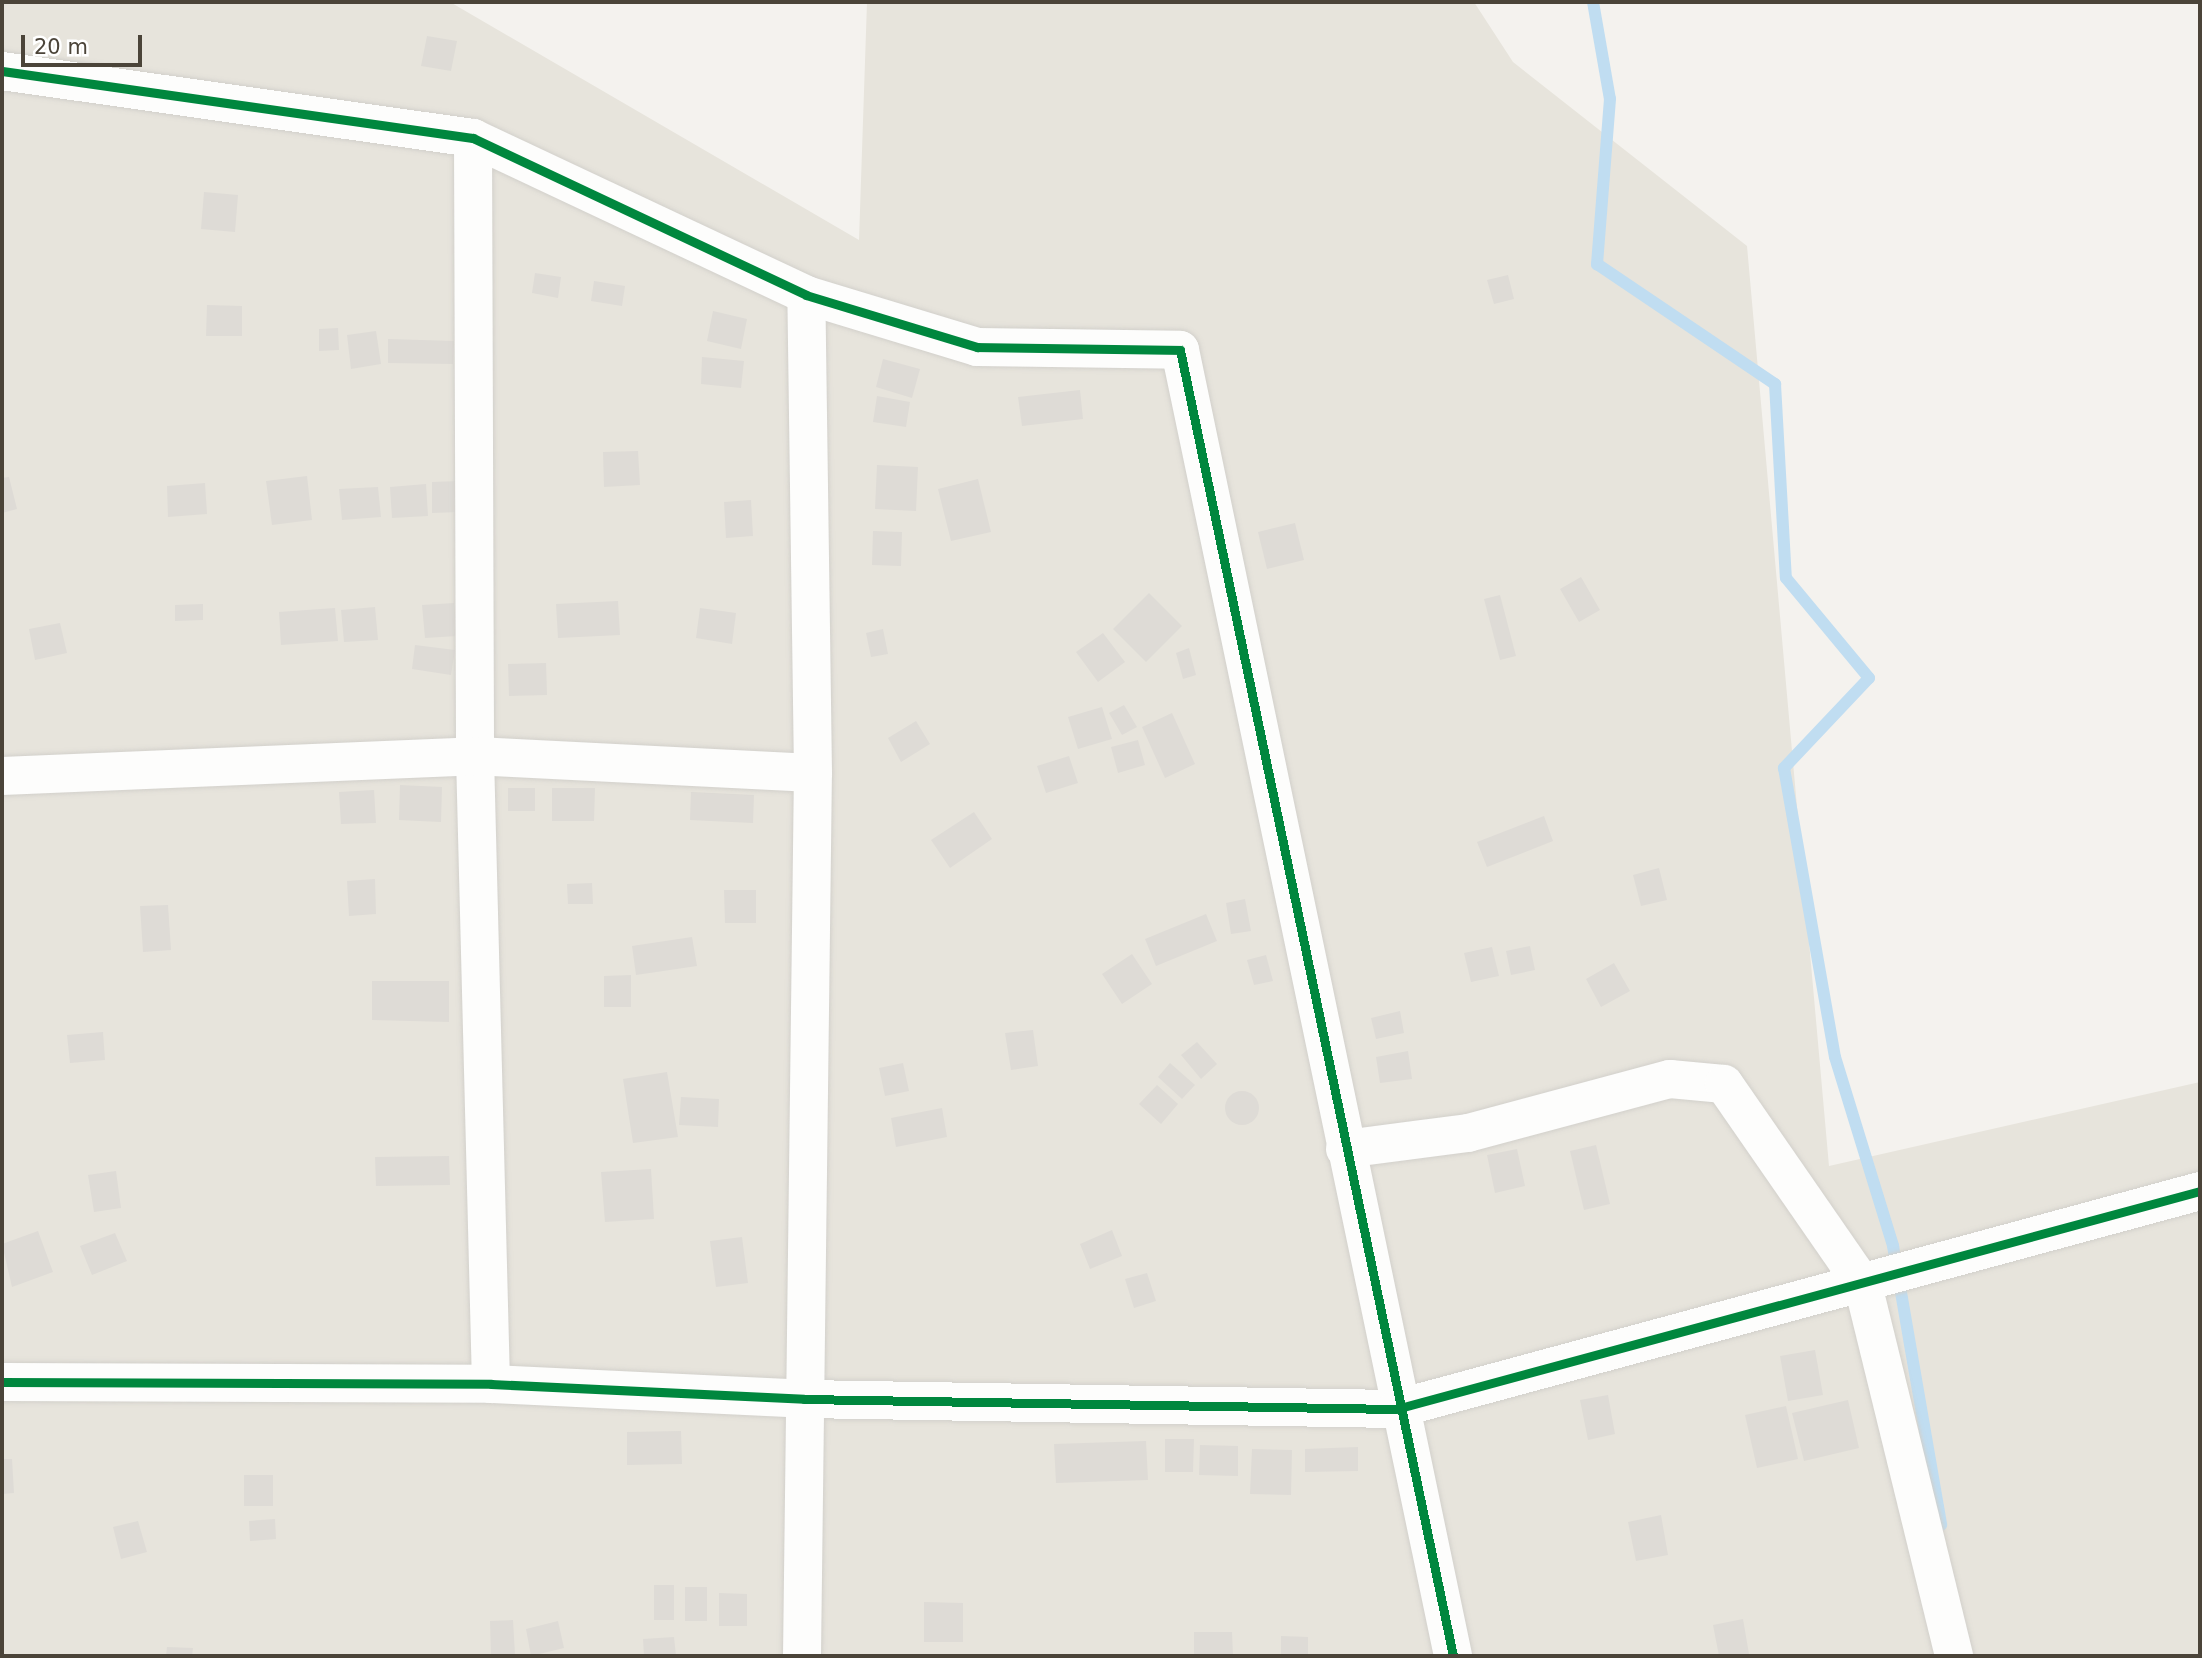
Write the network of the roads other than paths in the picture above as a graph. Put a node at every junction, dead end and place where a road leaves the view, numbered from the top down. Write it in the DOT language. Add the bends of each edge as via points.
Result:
graph roads {
  1 [pos="2,71"];
  2 [pos="473,138"];
  3 [pos="806,295"];
  4 [pos="475,756"];
  5 [pos="813,773"];
  6 [pos="2,776"];
  7 [pos="1345,1149"];
  8 [pos="2200,1191"];
  9 [pos="1863,1285"];
  10 [pos="2,1382"];
  11 [pos="491,1384"];
  12 [pos="804,1399"];
  13 [pos="1396,1409"];
  14 [pos="802,1656"];
  15 [pos="1453,1656"];
  16 [pos="1954,1656"];
  1 -- 2 [label="street"];
  2 -- 3 [label="street"];
  2 -- 4 [label="street"];
  3 -- 5 [label="street"];
  3 -- 7 [label="street" via="977,347 1180,350"];
  4 -- 5 [label="street"];
  4 -- 6 [label="street"];
  4 -- 11 [label="street"];
  5 -- 12 [label="street"];
  7 -- 9 [label="street" via="1468,1133 1670,1079 1724,1084"];
  7 -- 13 [label="street"];
  8 -- 9 [label="street"];
  9 -- 13 [label="street"];
  9 -- 16 [label="street"];
  10 -- 11 [label="street"];
  11 -- 12 [label="street"];
  12 -- 13 [label="street"];
  12 -- 14 [label="street"];
  13 -- 15 [label="street"];
}
